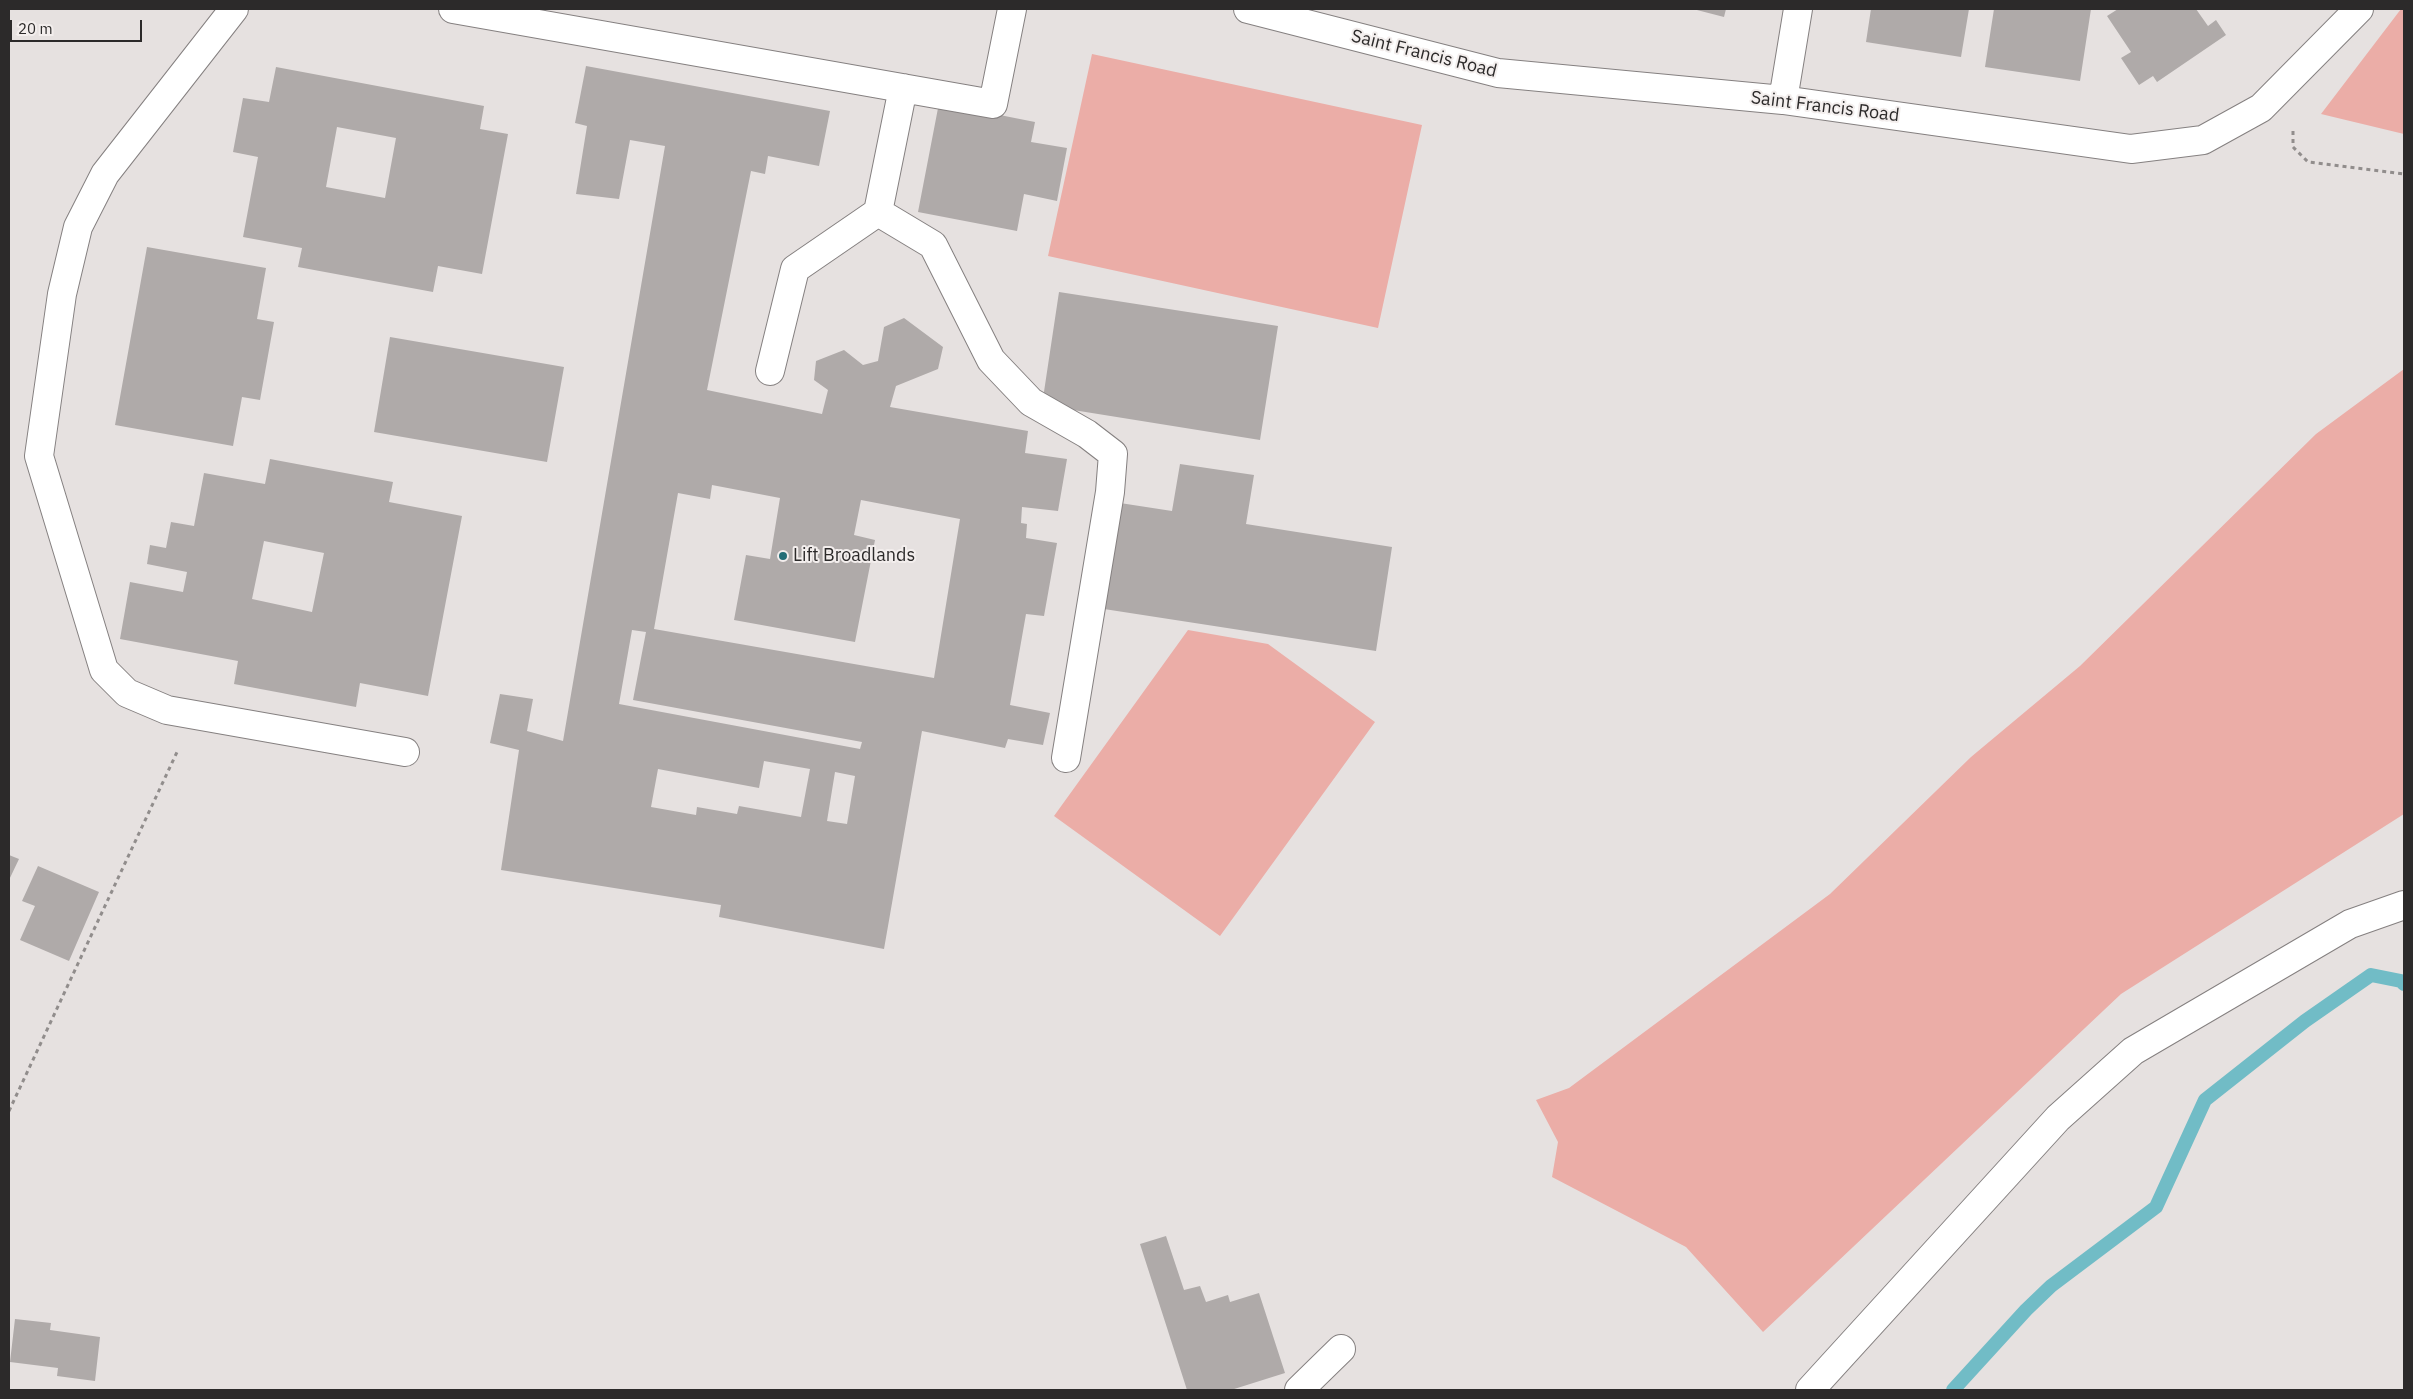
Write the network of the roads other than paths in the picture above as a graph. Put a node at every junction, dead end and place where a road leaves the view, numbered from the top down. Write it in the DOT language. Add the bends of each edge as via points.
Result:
graph roads {
  1 [pos="234,9"];
  2 [pos="453,9"];
  3 [pos="1012,9"];
  4 [pos="1248,9"];
  5 [pos="1798,9"];
  6 [pos="2359,9"];
  7 [pos="903,88"];
  8 [pos="1783,100"];
  9 [pos="878,212"];
  10 [pos="770,371"];
  11 [pos="405,752"];
  12 [pos="1066,758"];
  13 [pos="2404,905"];
  14 [pos="1341,1349"];
  15 [pos="1299,1390"];
  16 [pos="1810,1390"];
  1 -- 11 [label="street" via="105,174 78,227 62,294 39,456 104,670 127,693 167,710"];
  2 -- 7 [label="street"];
  3 -- 7 [label="street" via="993,104"];
  4 -- 8 [label="street, Saint Francis Road" via="1498,74"];
  5 -- 8 [label="street"];
  6 -- 8 [label="street, Saint Francis Road" via="2261,108 2203,140 2131,149"];
  7 -- 9 [label="street"];
  9 -- 10 [label="street" via="796,269"];
  9 -- 12 [label="street" via="934,245 990,360 1030,402 1087,434 1113,454 1110,492"];
  13 -- 16 [label="street" via="2350,924 2133,1051 2058,1118"];
  14 -- 15 [label="street"];
}
